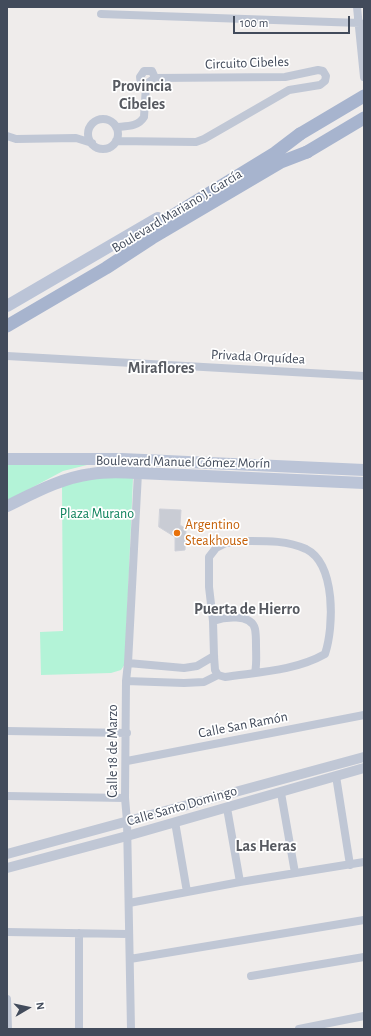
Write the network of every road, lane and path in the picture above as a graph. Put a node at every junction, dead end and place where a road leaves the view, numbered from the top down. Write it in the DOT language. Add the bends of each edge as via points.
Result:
graph roads {
  1 [pos="357,7"];
  2 [pos="101,14"];
  3 [pos="360,23"];
  4 [pos="285,77"];
  5 [pos="364,77"];
  6 [pos="288,90"];
  7 [pos="364,96"];
  8 [pos="364,118"];
  9 [pos="116,127"];
  10 [pos="90,128"];
  11 [pos="300,134"];
  12 [pos="7,136"];
  13 [pos="76,138"];
  14 [pos="116,141"];
  15 [pos="92,143"];
  16 [pos="307,152"];
  17 [pos="40,287"];
  18 [pos="52,305"];
  19 [pos="7,306"];
  20 [pos="7,316"];
  21 [pos="7,326"];
  22 [pos="7,332"];
  23 [pos="7,356"];
  24 [pos="364,376"];
  25 [pos="7,460"];
  26 [pos="364,470"];
  27 [pos="138,473"];
  28 [pos="364,483"];
  29 [pos="7,506"];
  30 [pos="213,621"];
  31 [pos="214,656"];
  32 [pos="128,662"];
  33 [pos="255,673"];
  34 [pos="218,675"];
  35 [pos="126,681"];
  36 [pos="364,715"];
  37 [pos="7,732"];
  38 [pos="127,733"];
  39 [pos="364,757"];
  40 [pos="127,761"];
  41 [pos="364,768"];
  42 [pos="336,776"];
  43 [pos="281,793"];
  44 [pos="7,796"];
  45 [pos="125,798"];
  46 [pos="227,808"];
  47 [pos="127,821"];
  48 [pos="175,822"];
  49 [pos="127,836"];
  50 [pos="22,850"];
  51 [pos="7,854"];
  52 [pos="364,862"];
  53 [pos="25,863"];
  54 [pos="350,864"];
  55 [pos="7,868"];
  56 [pos="295,873"];
  57 [pos="240,882"];
  58 [pos="187,892"];
  59 [pos="129,903"];
  60 [pos="364,920"];
  61 [pos="7,932"];
  62 [pos="79,934"];
  63 [pos="128,934"];
  64 [pos="364,957"];
  65 [pos="130,959"];
  66 [pos="252,976"];
  67 [pos="7,999"];
  68 [pos="364,1016"];
  69 [pos="8,1029"];
  70 [pos="79,1029"];
  71 [pos="131,1029"];
  72 [pos="300,1029"];
  1 -- 3 [label="street"];
  2 -- 3 [label="street"];
  3 -- 5 [label="street"];
  4 -- 6 [label="street"];
  4 -- 6 [label="street, Circuito Cibeles" via="318,70 323,71 326,76 320,85"];
  4 -- 9 [label="street, Circuito Cibeles" via="155,78 146,86 142,120 135,125"];
  6 -- 14 [label="street, Circuito Cibeles" via="196,142"];
  7 -- 11 [label="main road, Boulevard Mariano J. García"];
  8 -- 16 [label="main road, Boulevard Mariano J. García"];
  9 -- 10 [label="street" via="114,123 105,119 96,121"];
  9 -- 14 [label="street"];
  10 -- 13 [label="street"];
  10 -- 15 [label="street" via="88,136"];
  11 -- 17 [label="main road, Boulevard Mariano J. García"];
  11 -- 20 [label="main road, bridge" via="275,153 85,271"];
  12 -- 13 [label="street" via="16,139"];
  13 -- 15 [label="street"];
  14 -- 15 [label="street" via="105,149"];
  16 -- 18 [label="main road, Boulevard Mariano J. García"];
  16 -- 21 [label="main road, bridge" via="281,162"];
  17 -- 18 [label="main road"];
  17 -- 19 [label="main road, Boulevard Mariano J. García"];
  18 -- 22 [label="main road, Boulevard Mariano J. García"];
  23 -- 24 [label="street, Privada Orquídea"];
  25 -- 26 [label="main road, Boulevard Manuel Gómez Morín" via="122,459"];
  27 -- 28 [label="main road, Boulevard Manuel Gómez Morín"];
  27 -- 29 [label="main road, Boulevard Manuel Gómez Morín" via="106,472 78,476 57,482"];
  27 -- 32 [label="street, Calle 18 de Marzo"];
  30 -- 31 [label="street"];
  30 -- 33 [label="street" via="223,618 245,618 251,621 255,628"];
  30 -- 33 [label="street" via="209,557 216,548 226,543 243,541 284,542 316,556 322,565 330,597 331,620 324,654 312,662"];
  31 -- 32 [label="street" via="197,666 184,668"];
  31 -- 34 [label="street"];
  32 -- 35 [label="street, Calle 18 de Marzo"];
  33 -- 34 [label="street" via="225,677"];
  34 -- 35 [label="street" via="204,682"];
  35 -- 38 [label="street, Calle 18 de Marzo"];
  36 -- 40 [label="street, Calle San Ramón"];
  37 -- 38 [label="street"];
  38 -- 40 [label="street, Calle 18 de Marzo"];
  39 -- 47 [label="street, Calle Santo Domingo"];
  40 -- 45 [label="street, Calle 18 de Marzo"];
  41 -- 42 [label="street, Calle Santo Domingo"];
  42 -- 43 [label="street, Calle Santo Domingo"];
  42 -- 54 [label="street"];
  43 -- 46 [label="street, Calle Santo Domingo"];
  43 -- 56 [label="street"];
  44 -- 45 [label="street"];
  45 -- 47 [label="street, Calle 18 de Marzo"];
  46 -- 48 [label="street, Calle Santo Domingo"];
  46 -- 57 [label="street"];
  47 -- 49 [label="street, Calle 18 de Marzo"];
  47 -- 50 [label="street, Calle Santo Domingo"];
  48 -- 49 [label="street, Calle Santo Domingo"];
  48 -- 58 [label="street"];
  49 -- 53 [label="street, Calle Santo Domingo"];
  49 -- 59 [label="street, Calle 18 de Marzo"];
  50 -- 51 [label="street, Calle Santo Domingo"];
  50 -- 53 [label="street"];
  52 -- 54 [label="street"];
  53 -- 55 [label="street, Calle Santo Domingo"];
  54 -- 56 [label="street"];
  56 -- 57 [label="street"];
  57 -- 58 [label="street"];
  58 -- 59 [label="street"];
  59 -- 63 [label="street, Calle 18 de Marzo"];
  60 -- 65 [label="street"];
  61 -- 62 [label="street"];
  62 -- 63 [label="street"];
  62 -- 70 [label="street"];
  63 -- 65 [label="street, Calle 18 de Marzo"];
  64 -- 66 [label="street"];
  65 -- 71 [label="street, Calle 18 de Marzo"];
  67 -- 69 [label="street"];
  68 -- 72 [label="street"];
}
